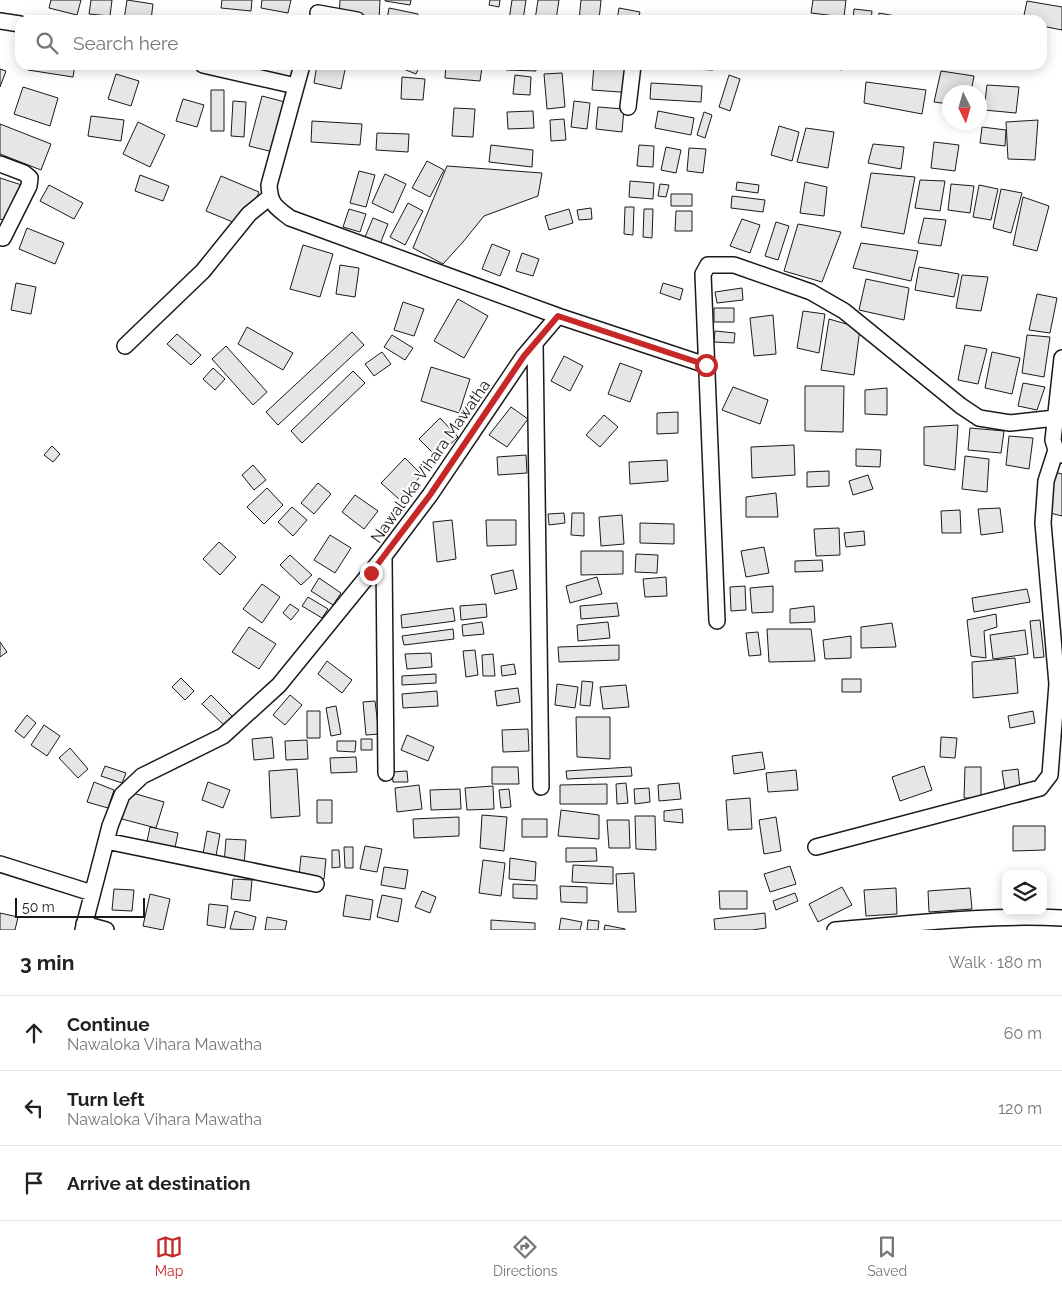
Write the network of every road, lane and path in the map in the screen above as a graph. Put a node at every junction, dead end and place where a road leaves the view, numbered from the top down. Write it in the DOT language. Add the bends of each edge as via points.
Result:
graph roads {
  1 [pos="318,11"];
  2 [pos="335,15"];
  3 [pos="0,21"];
  4 [pos="15,23"];
  5 [pos="225,70"];
  6 [pos="301,70"];
  7 [pos="632,70"];
  8 [pos="296,86"];
  9 [pos="628,107"];
  10 [pos="0,164"];
  11 [pos="270,197"];
  12 [pos="3,238"];
  13 [pos="558,316"];
  14 [pos="535,344"];
  15 [pos="124,346"];
  16 [pos="1062,358"];
  17 [pos="706,365"];
  18 [pos="1055,418"];
  19 [pos="1059,452"];
  20 [pos="384,556"];
  21 [pos="717,621"];
  22 [pos="386,773"];
  23 [pos="541,787"];
  24 [pos="106,841"];
  25 [pos="816,848"];
  26 [pos="0,864"];
  27 [pos="316,884"];
  28 [pos="92,893"];
  29 [pos="1062,918"];
  30 [pos="84,927"];
  31 [pos="106,930"];
  32 [pos="835,930"];
  1 -- 2 [label="street"];
  3 -- 4 [label="street"];
  5 -- 8 [label="street"];
  6 -- 8 [label="street"];
  7 -- 9 [label="street"];
  8 -- 11 [label="street" via="270,185"];
  10 -- 12 [label="street" via="30,178"];
  11 -- 13 [label="street" via="277,208 290,218"];
  11 -- 15 [label="street" via="250,214 203,271"];
  13 -- 14 [label="street, Nawaloka Vihara Mawatha"];
  13 -- 17 [label="street"];
  14 -- 20 [label="street, Nawaloka Vihara Mawatha"];
  14 -- 23 [label="street"];
  16 -- 18 [label="street"];
  17 -- 18 [label="street" via="703,274 708,264 734,264 811,292 844,311 979,418 1010,423"];
  17 -- 21 [label="street"];
  18 -- 19 [label="street" via="1053,440"];
  19 -- 25 [label="street" via="1046,481 1043,523 1058,684 1050,775 1040,788"];
  20 -- 22 [label="street"];
  20 -- 24 [label="street, Nawaloka Vihara Mawatha" via="279,685 251,711 223,736 142,776 122,795"];
  24 -- 27 [label="street"];
  24 -- 28 [label="street, Nawaloka Vihara Mawatha"];
  26 -- 28 [label="street"];
  28 -- 30 [label="street, Nawaloka Vihara Mawatha"];
  29 -- 32 [label="street" via="972,919"];
  30 -- 31 [label="street"];
}
